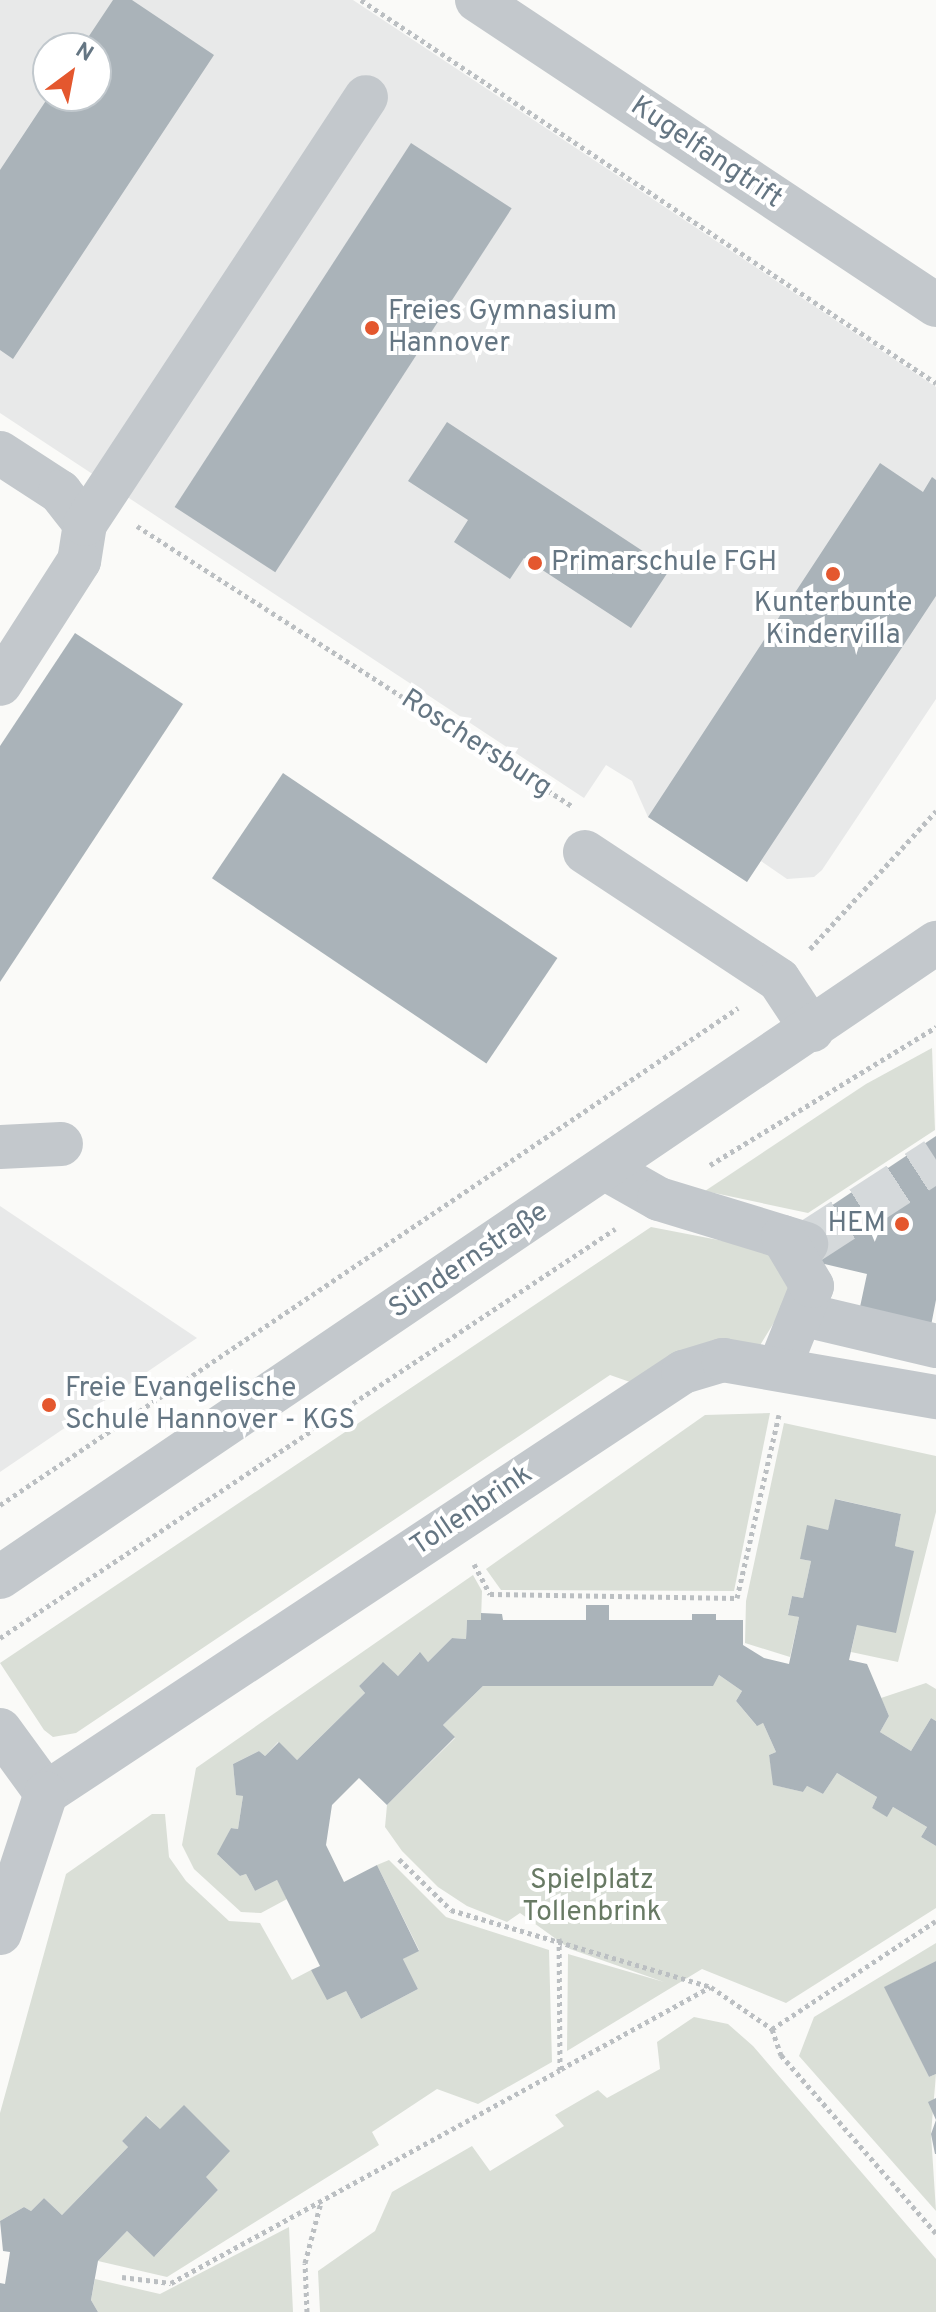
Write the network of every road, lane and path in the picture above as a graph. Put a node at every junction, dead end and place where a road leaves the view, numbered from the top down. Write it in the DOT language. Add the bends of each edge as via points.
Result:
graph roads {
  1 [pos="361,0"];
  2 [pos="477,0"];
  3 [pos="366,97"];
  4 [pos="936,305"];
  5 [pos="936,383"];
  6 [pos="0,453"];
  7 [pos="85,524"];
  8 [pos="0,684"];
  9 [pos="936,811"];
  10 [pos="585,852"];
  11 [pos="933,962"];
  12 [pos="779,980"];
  13 [pos="936,1027"];
  14 [pos="812,1030"];
  15 [pos="61,1144"];
  16 [pos="0,1147"];
  17 [pos="606,1169"];
  18 [pos="659,1199"];
  19 [pos="801,1314"];
  20 [pos="936,1346"];
  21 [pos="784,1367"];
  22 [pos="936,1397"];
  23 [pos="0,1505"];
  24 [pos="453,1525"];
  25 [pos="0,1577"];
  26 [pos="0,1638"];
  27 [pos="0,1730"];
  28 [pos="46,1793"];
  29 [pos="399,1859"];
  30 [pos="936,1921"];
  31 [pos="0,1933"];
  32 [pos="559,1938"];
  33 [pos="711,1987"];
  34 [pos="772,2029"];
  35 [pos="560,2070"];
  36 [pos="321,2201"];
  37 [pos="936,2233"];
  38 [pos="122,2277"];
  39 [pos="307,2312"];
  1 -- 5 [label="path"];
  2 -- 4 [label="street, Kugelfangtrift"];
  3 -- 7 [label="street"];
  6 -- 7 [label="street" via="60,492"];
  7 -- 8 [label="street" via="79,561"];
  7 -- 10 [label="path, Roschersburg" via="141,526 575,808"];
  9 -- 12 [label="path" via="857,903"];
  10 -- 12 [label="street"];
  11 -- 14 [label="street, Sündernstraße"];
  12 -- 14 [label="street"];
  12 -- 23 [label="path"];
  13 -- 18 [label="path"];
  14 -- 17 [label="street, Sündernstraße"];
  15 -- 16 [label="street"];
  17 -- 18 [label="street"];
  17 -- 25 [label="street, Sündernstraße"];
  18 -- 19 [label="street" via="795,1241 812,1286"];
  18 -- 26 [label="path"];
  19 -- 20 [label="street"];
  19 -- 21 [label="street"];
  21 -- 22 [label="street, Tollenbrink"];
  21 -- 24 [label="street, Tollenbrink" via="723,1360 683,1372"];
  21 -- 24 [label="path" via="737,1598 490,1594"];
  24 -- 28 [label="street, Tollenbrink"];
  27 -- 28 [label="street"];
  28 -- 31 [label="street"];
  29 -- 32 [label="path" via="451,1910"];
  30 -- 34 [label="path"];
  32 -- 33 [label="path"];
  32 -- 35 [label="path"];
  33 -- 34 [label="path"];
  33 -- 35 [label="path"];
  34 -- 37 [label="path" via="781,2055"];
  35 -- 36 [label="path"];
  36 -- 38 [label="path" via="171,2283"];
  36 -- 39 [label="path" via="305,2263"];
}
